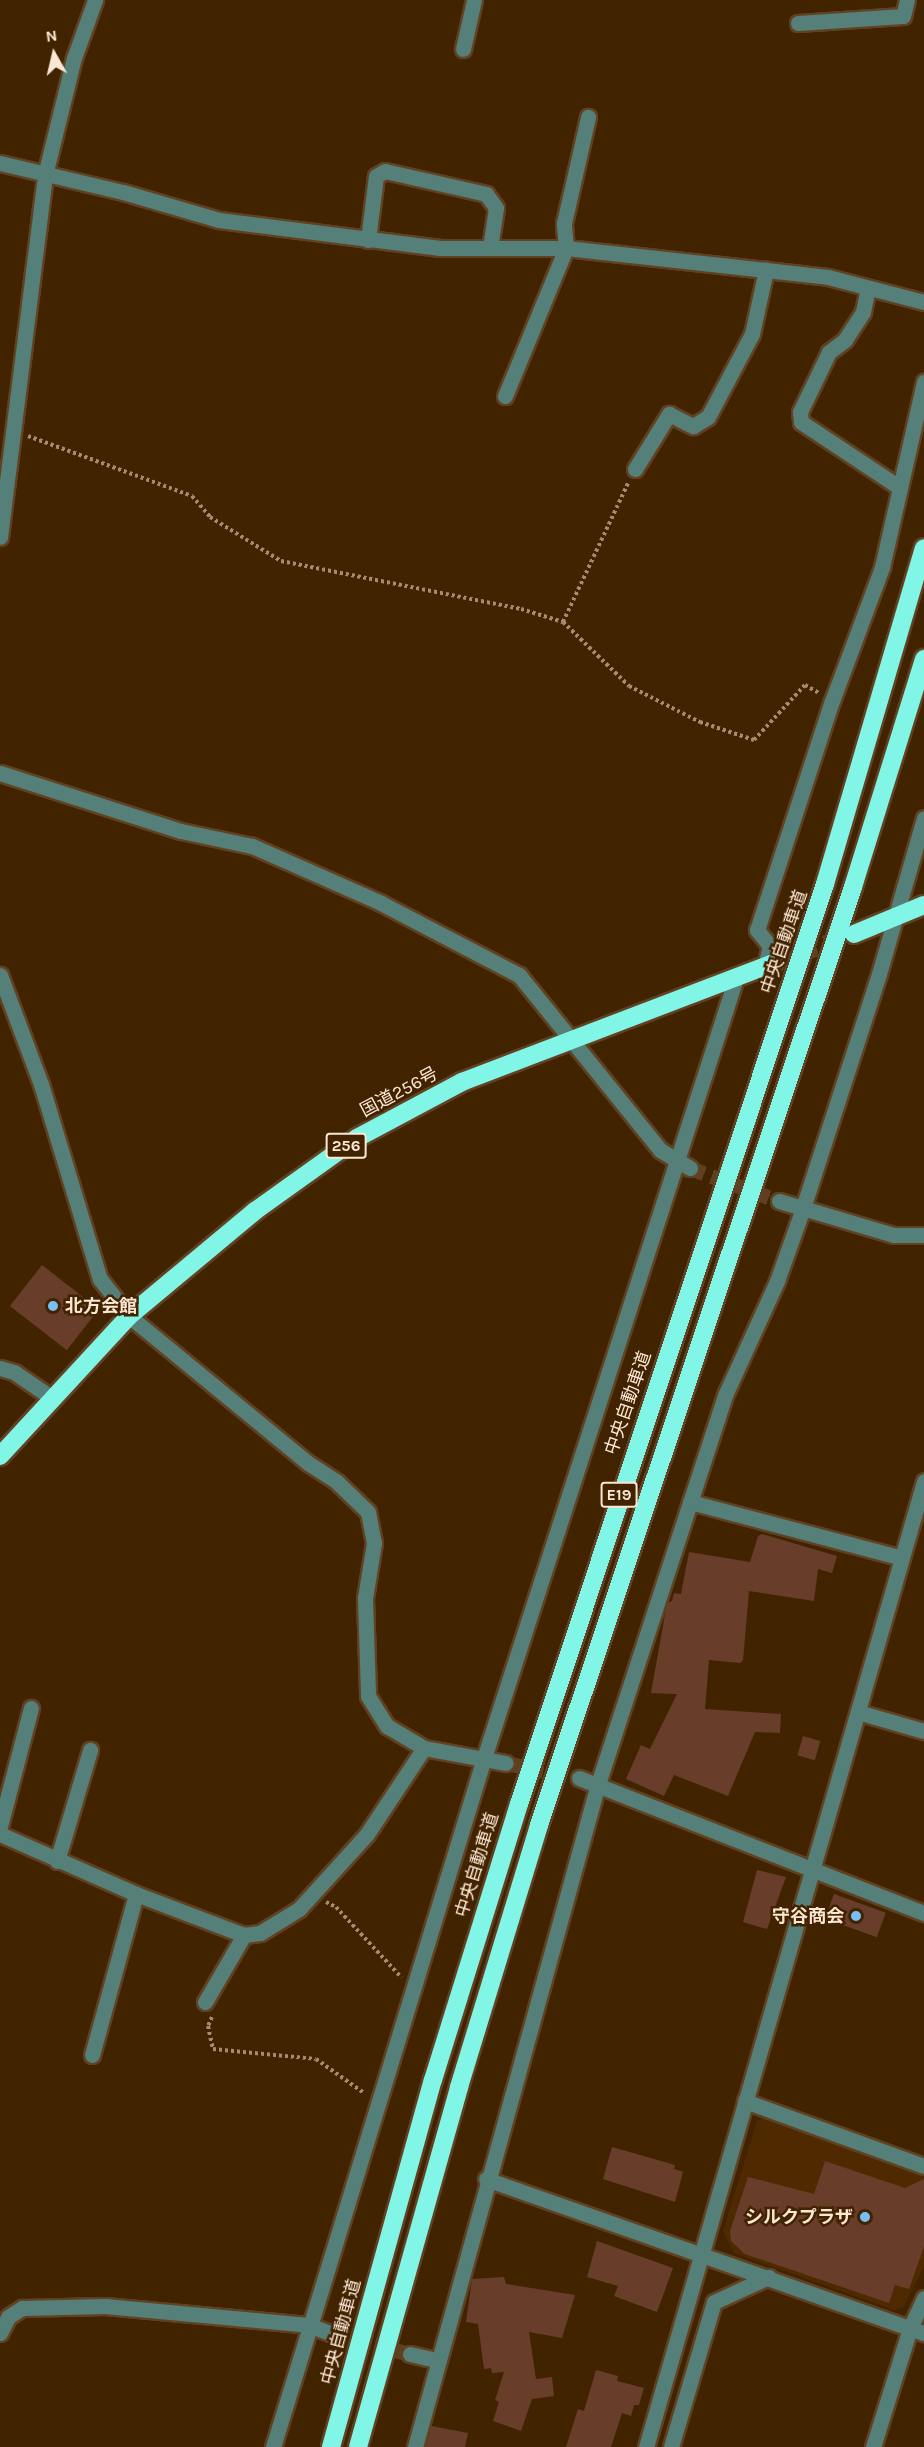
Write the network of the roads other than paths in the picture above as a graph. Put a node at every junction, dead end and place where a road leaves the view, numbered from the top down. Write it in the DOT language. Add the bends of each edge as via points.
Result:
graph roads {
  1 [pos="95,0"];
  2 [pos="474,0"];
  3 [pos="907,0"];
  4 [pos="798,23"];
  5 [pos="463,49"];
  6 [pos="588,117"];
  7 [pos="0,164"];
  8 [pos="45,175"];
  9 [pos="368,240"];
  10 [pos="490,248"];
  11 [pos="566,248"];
  12 [pos="766,270"];
  13 [pos="868,288"];
  14 [pos="924,302"];
  15 [pos="924,382"];
  16 [pos="504,396"];
  17 [pos="635,469"];
  18 [pos="899,487"];
  19 [pos="0,537"];
  20 [pos="924,548"];
  21 [pos="924,659"];
  22 [pos="0,773"];
  23 [pos="924,818"];
  24 [pos="924,905"];
  25 [pos="894,919"];
  26 [pos="854,934"];
  27 [pos="769,965"];
  28 [pos="0,975"];
  29 [pos="736,978"];
  30 [pos="572,1038"];
  31 [pos="676,1158"];
  32 [pos="690,1168"];
  33 [pos="779,1201"];
  34 [pos="802,1211"];
  35 [pos="924,1235"];
  36 [pos="129,1316"];
  37 [pos="0,1368"];
  38 [pos="52,1398"];
  39 [pos="0,1456"];
  40 [pos="924,1481"];
  41 [pos="690,1503"];
  42 [pos="902,1558"];
  43 [pos="32,1708"];
  44 [pos="858,1712"];
  45 [pos="924,1731"];
  46 [pos="424,1748"];
  47 [pos="90,1750"];
  48 [pos="484,1758"];
  49 [pos="506,1763"];
  50 [pos="579,1778"];
  51 [pos="598,1784"];
  52 [pos="0,1827"];
  53 [pos="0,1834"];
  54 [pos="57,1862"];
  55 [pos="811,1867"];
  56 [pos="136,1894"];
  57 [pos="924,1914"];
  58 [pos="244,1935"];
  59 [pos="205,2002"];
  60 [pos="92,2055"];
  61 [pos="746,2101"];
  62 [pos="924,2166"];
  63 [pos="486,2179"];
  64 [pos="700,2253"];
  65 [pos="768,2277"];
  66 [pos="924,2298"];
  67 [pos="308,2325"];
  68 [pos="917,2331"];
  69 [pos="0,2333"];
  70 [pos="330,2333"];
  71 [pos="410,2354"];
  72 [pos="436,2360"];
  73 [pos="273,2447"];
  74 [pos="331,2447"];
  75 [pos="358,2447"];
  76 [pos="415,2447"];
  77 [pos="646,2447"];
  78 [pos="671,2447"];
  79 [pos="873,2447"];
  1 -- 8 [label="street" via="74,58"];
  2 -- 5 [label="street"];
  3 -- 4 [label="street" via="903,16"];
  6 -- 11 [label="street" via="564,223"];
  7 -- 8 [label="street"];
  8 -- 9 [label="street" via="123,192 219,220"];
  8 -- 19 [label="street"];
  9 -- 10 [label="street" via="440,248"];
  9 -- 10 [label="street" via="376,176 385,171 486,194 496,208"];
  10 -- 11 [label="street"];
  11 -- 12 [label="street"];
  11 -- 16 [label="street"];
  12 -- 13 [label="street" via="828,277"];
  12 -- 17 [label="street" via="752,334 708,417 693,426 669,414"];
  13 -- 14 [label="street"];
  13 -- 18 [label="street" via="864,312 845,340 830,352 800,412 801,422"];
  15 -- 18 [label="street"];
  18 -- 27 [label="street" via="882,567 832,701 758,930 770,946"];
  20 -- 74 [label="highway, 中央自動車道 / E19" via="825,884 508,1837 433,2080"];
  21 -- 75 [label="highway, E19" via="853,888 538,1825 459,2087"];
  22 -- 30 [label="street" via="181,831 252,846 381,903 519,975"];
  23 -- 25 [label="street"];
  24 -- 25 [label="highway"];
  25 -- 26 [label="highway"];
  25 -- 34 [label="street"];
  27 -- 29 [label="highway, 国道256号 / 256"];
  28 -- 36 [label="street" via="41,1084 100,1278"];
  29 -- 30 [label="highway, 国道256号 / 256"];
  29 -- 31 [label="street"];
  30 -- 31 [label="street" via="660,1150"];
  30 -- 36 [label="highway, 国道256号 / 256" via="462,1082 357,1138 255,1211"];
  31 -- 32 [label="street"];
  31 -- 48 [label="street"];
  33 -- 34 [label="street"];
  34 -- 35 [label="street" via="894,1235"];
  34 -- 41 [label="street" via="777,1281 726,1393"];
  36 -- 38 [label="highway, 国道256号 / 256"];
  36 -- 46 [label="street" via="308,1463 337,1482 368,1512 374,1543 365,1598 368,1696 387,1726"];
  37 -- 38 [label="street" via="14,1372"];
  38 -- 39 [label="highway, 国道256号 / 256"];
  40 -- 42 [label="street"];
  41 -- 42 [label="street"];
  41 -- 51 [label="street"];
  42 -- 44 [label="street"];
  43 -- 52 [label="street"];
  44 -- 45 [label="street"];
  44 -- 55 [label="street"];
  46 -- 48 [label="street"];
  46 -- 58 [label="street" via="368,1834 299,1910 260,1934"];
  47 -- 54 [label="street"];
  48 -- 49 [label="street"];
  48 -- 67 [label="street"];
  50 -- 51 [label="street"];
  51 -- 55 [label="street"];
  51 -- 63 [label="street"];
  53 -- 54 [label="street"];
  54 -- 56 [label="street"];
  55 -- 57 [label="street"];
  55 -- 61 [label="street"];
  56 -- 58 [label="street"];
  56 -- 60 [label="street"];
  58 -- 59 [label="street"];
  61 -- 62 [label="street"];
  61 -- 64 [label="street"];
  63 -- 64 [label="street"];
  63 -- 72 [label="street"];
  64 -- 65 [label="street"];
  64 -- 77 [label="street"];
  65 -- 68 [label="street"];
  65 -- 78 [label="street" via="714,2302"];
  66 -- 68 [label="street"];
  67 -- 69 [label="street" via="93,2306 22,2308 8,2317"];
  67 -- 70 [label="street"];
  67 -- 73 [label="street"];
  68 -- 79 [label="street"];
  71 -- 72 [label="street"];
  72 -- 76 [label="street"];
}
